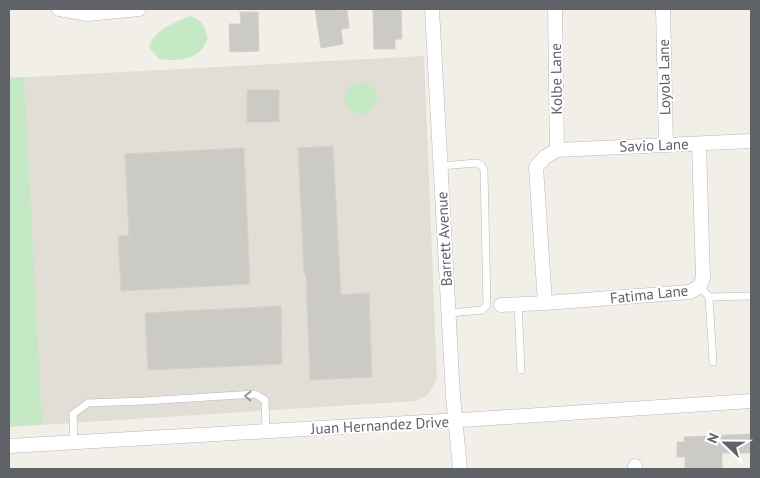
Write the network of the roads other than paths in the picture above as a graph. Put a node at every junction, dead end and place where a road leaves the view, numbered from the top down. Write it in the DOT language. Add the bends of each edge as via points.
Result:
graph roads {
  1 [pos="59,9"];
  2 [pos="139,9"];
  3 [pos="432,9"];
  4 [pos="554,9"];
  5 [pos="663,9"];
  6 [pos="751,141"];
  7 [pos="666,144"];
  8 [pos="699,144"];
  9 [pos="558,150"];
  10 [pos="440,166"];
  11 [pos="704,291"];
  12 [pos="751,296"];
  13 [pos="545,303"];
  14 [pos="518,304"];
  15 [pos="501,306"];
  16 [pos="449,312"];
  17 [pos="713,362"];
  18 [pos="521,370"];
  19 [pos="751,401"];
  20 [pos="456,421"];
  21 [pos="266,431"];
  22 [pos="74,443"];
  23 [pos="9,446"];
  24 [pos="460,469"];
  1 -- 2 [label="street" via="88,14"];
  3 -- 10 [label="street, Barrett Avenue"];
  4 -- 9 [label="street, Kolbe Lane"];
  5 -- 7 [label="street, Loyola Lane"];
  6 -- 8 [label="street, Savio Lane"];
  7 -- 8 [label="street, Savio Lane"];
  7 -- 9 [label="street, Savio Lane"];
  8 -- 11 [label="street, Fatima Lane"];
  9 -- 13 [label="street" via="545,157 536,168"];
  10 -- 16 [label="street, Barrett Avenue"];
  10 -- 16 [label="lane" via="477,163 484,170 487,305 482,310"];
  11 -- 12 [label="lane"];
  11 -- 13 [label="street, Fatima Lane"];
  11 -- 17 [label="lane"];
  13 -- 14 [label="street, Fatima Lane"];
  14 -- 15 [label="street, Fatima Lane"];
  14 -- 18 [label="lane"];
  16 -- 20 [label="street, Barrett Avenue"];
  19 -- 20 [label="street, Juan Hernandez Drive"];
  20 -- 21 [label="street, Juan Hernandez Drive"];
  20 -- 24 [label="street, Barrett Avenue"];
  21 -- 22 [label="street, Juan Hernandez Drive"];
  21 -- 22 [label="lane, one-way" via="265,400 255,394 88,403 74,414"];
  22 -- 23 [label="street, Juan Hernandez Drive"];
}
